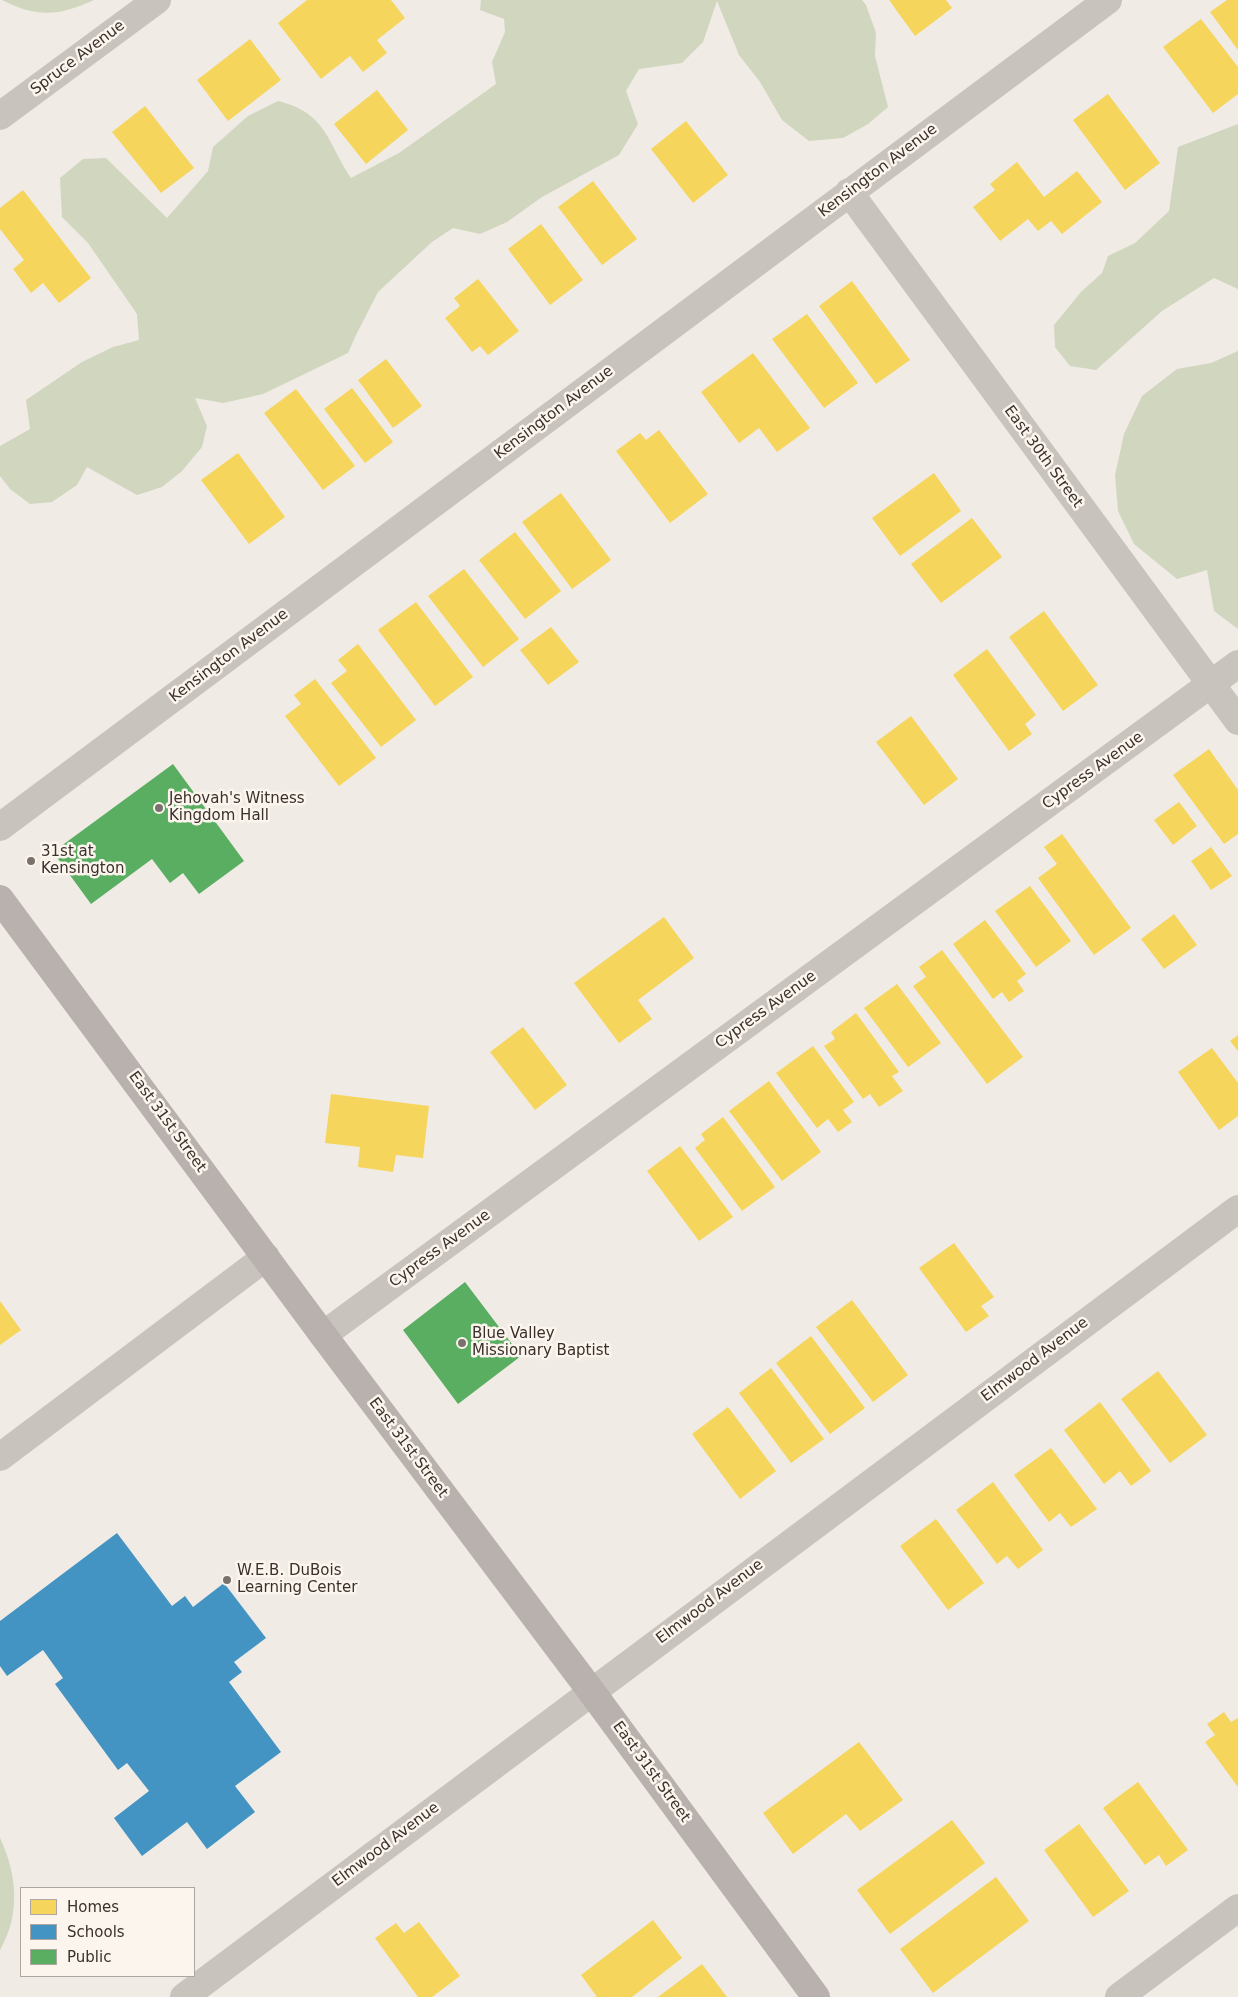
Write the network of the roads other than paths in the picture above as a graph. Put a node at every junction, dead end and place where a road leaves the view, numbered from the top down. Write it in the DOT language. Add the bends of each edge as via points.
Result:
graph roads {
  1 [pos="157,0"];
  2 [pos="1108,0"];
  3 [pos="0,116"];
  4 [pos="849,192"];
  5 [pos="1238,664"];
  6 [pos="1210,685"];
  7 [pos="1238,721"];
  8 [pos="0,827"];
  9 [pos="0,898"];
  10 [pos="1238,1209"];
  11 [pos="266,1256"];
  12 [pos="323,1335"];
  13 [pos="0,1456"];
  14 [pos="591,1691"];
  15 [pos="1238,1908"];
  16 [pos="184,1997"];
  17 [pos="816,1997"];
  18 [pos="1119,1997"];
  1 -- 3 [label="street, Spruce Avenue"];
  2 -- 4 [label="street, Kensington Avenue"];
  4 -- 6 [label="street, East 30th Street"];
  4 -- 8 [label="street, Kensington Avenue"];
  5 -- 6 [label="street, Cypress Avenue"];
  6 -- 7 [label="street, East 30th Street"];
  6 -- 12 [label="street, Cypress Avenue"];
  9 -- 11 [label="main road, East 31st Street"];
  10 -- 14 [label="street, Elmwood Avenue"];
  11 -- 12 [label="main road, East 31st Street"];
  11 -- 13 [label="street"];
  12 -- 14 [label="main road, East 31st Street"];
  14 -- 16 [label="street, Elmwood Avenue"];
  14 -- 17 [label="main road, East 31st Street"];
  15 -- 18 [label="street"];
}
